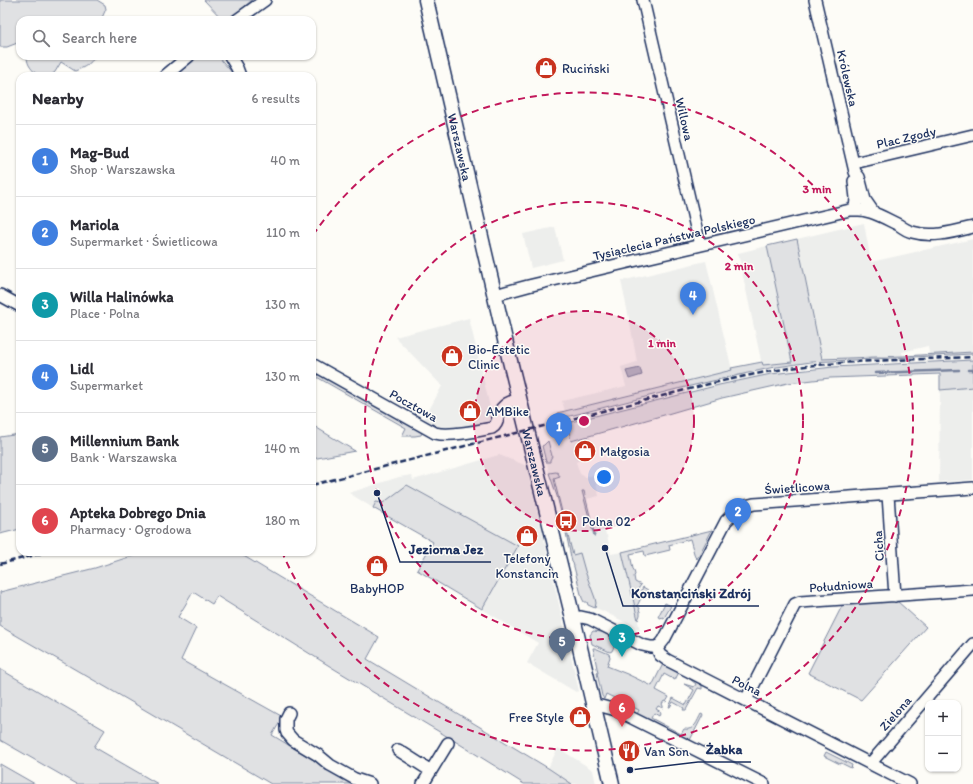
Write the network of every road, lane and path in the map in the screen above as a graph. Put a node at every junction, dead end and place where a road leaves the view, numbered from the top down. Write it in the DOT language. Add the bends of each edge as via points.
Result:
graph roads {
  1 [pos="264,0"];
  2 [pos="426,0"];
  3 [pos="643,0"];
  4 [pos="815,0"];
  5 [pos="242,16"];
  6 [pos="184,60"];
  7 [pos="232,60"];
  8 [pos="170,72"];
  9 [pos="238,72"];
  10 [pos="973,135"];
  11 [pos="855,168"];
  12 [pos="858,210"];
  13 [pos="874,213"];
  14 [pos="973,227"];
  15 [pos="700,245"];
  16 [pos="0,295"];
  17 [pos="496,295"];
  18 [pos="16,304"];
  19 [pos="316,366"];
  20 [pos="520,399"];
  21 [pos="973,488"];
  22 [pos="888,495"];
  23 [pos="973,590"];
  24 [pos="895,596"];
  25 [pos="574,618"];
  26 [pos="973,644"];
  27 [pos="656,647"];
  28 [pos="746,700"];
  29 [pos="593,706"];
  30 [pos="289,713"];
  31 [pos="448,743"];
  32 [pos="398,750"];
  33 [pos="870,764"];
  34 [pos="431,771"];
  35 [pos="370,784"];
  36 [pos="423,784"];
  37 [pos="612,784"];
  38 [pos="764,784"];
  39 [pos="910,784"];
  1 -- 5 [label="street"];
  2 -- 17 [label="main road, Warszawska"];
  3 -- 15 [label="street, Willowa"];
  4 -- 11 [label="street, Królewska"];
  6 -- 8 [label="street"];
  7 -- 9 [label="street"];
  10 -- 11 [label="street, Plac Zgody"];
  11 -- 12 [label="street" via="853,178"];
  11 -- 13 [label="street" via="865,200"];
  12 -- 13 [label="street"];
  12 -- 15 [label="street, Tysiąclecia Państwa Polskiego"];
  13 -- 14 [label="street" via="911,232 943,234"];
  15 -- 17 [label="street, Tysiąclecia Państwa Polskiego"];
  16 -- 18 [label="street"];
  17 -- 20 [label="main road, Warszawska"];
  19 -- 20 [label="street, Pocztowa" via="435,433 458,433 492,428 497,422 501,408"];
  20 -- 25 [label="main road, Warszawska"];
  21 -- 22 [label="street, Świetlicowa"];
  22 -- 24 [label="street, Cicha"];
  22 -- 27 [label="street, Świetlicowa" via="754,504 734,512 723,526 664,640"];
  23 -- 24 [label="street, Południowa"];
  24 -- 28 [label="street, Południowa" via="795,604"];
  25 -- 27 [label="street" via="590,619 642,645"];
  25 -- 29 [label="main road, Warszawska"];
  26 -- 33 [label="street, Zielona"];
  27 -- 28 [label="street, Polna" via="664,658"];
  28 -- 33 [label="street, Polna"];
  29 -- 37 [label="main road, Warszawska"];
  29 -- 38 [label="street" via="616,710"];
  30 -- 35 [label="street" via="286,730 293,740 330,765"];
  31 -- 34 [label="street"];
  32 -- 34 [label="street"];
  33 -- 39 [label="street, Polna"];
  34 -- 36 [label="street"];
}
